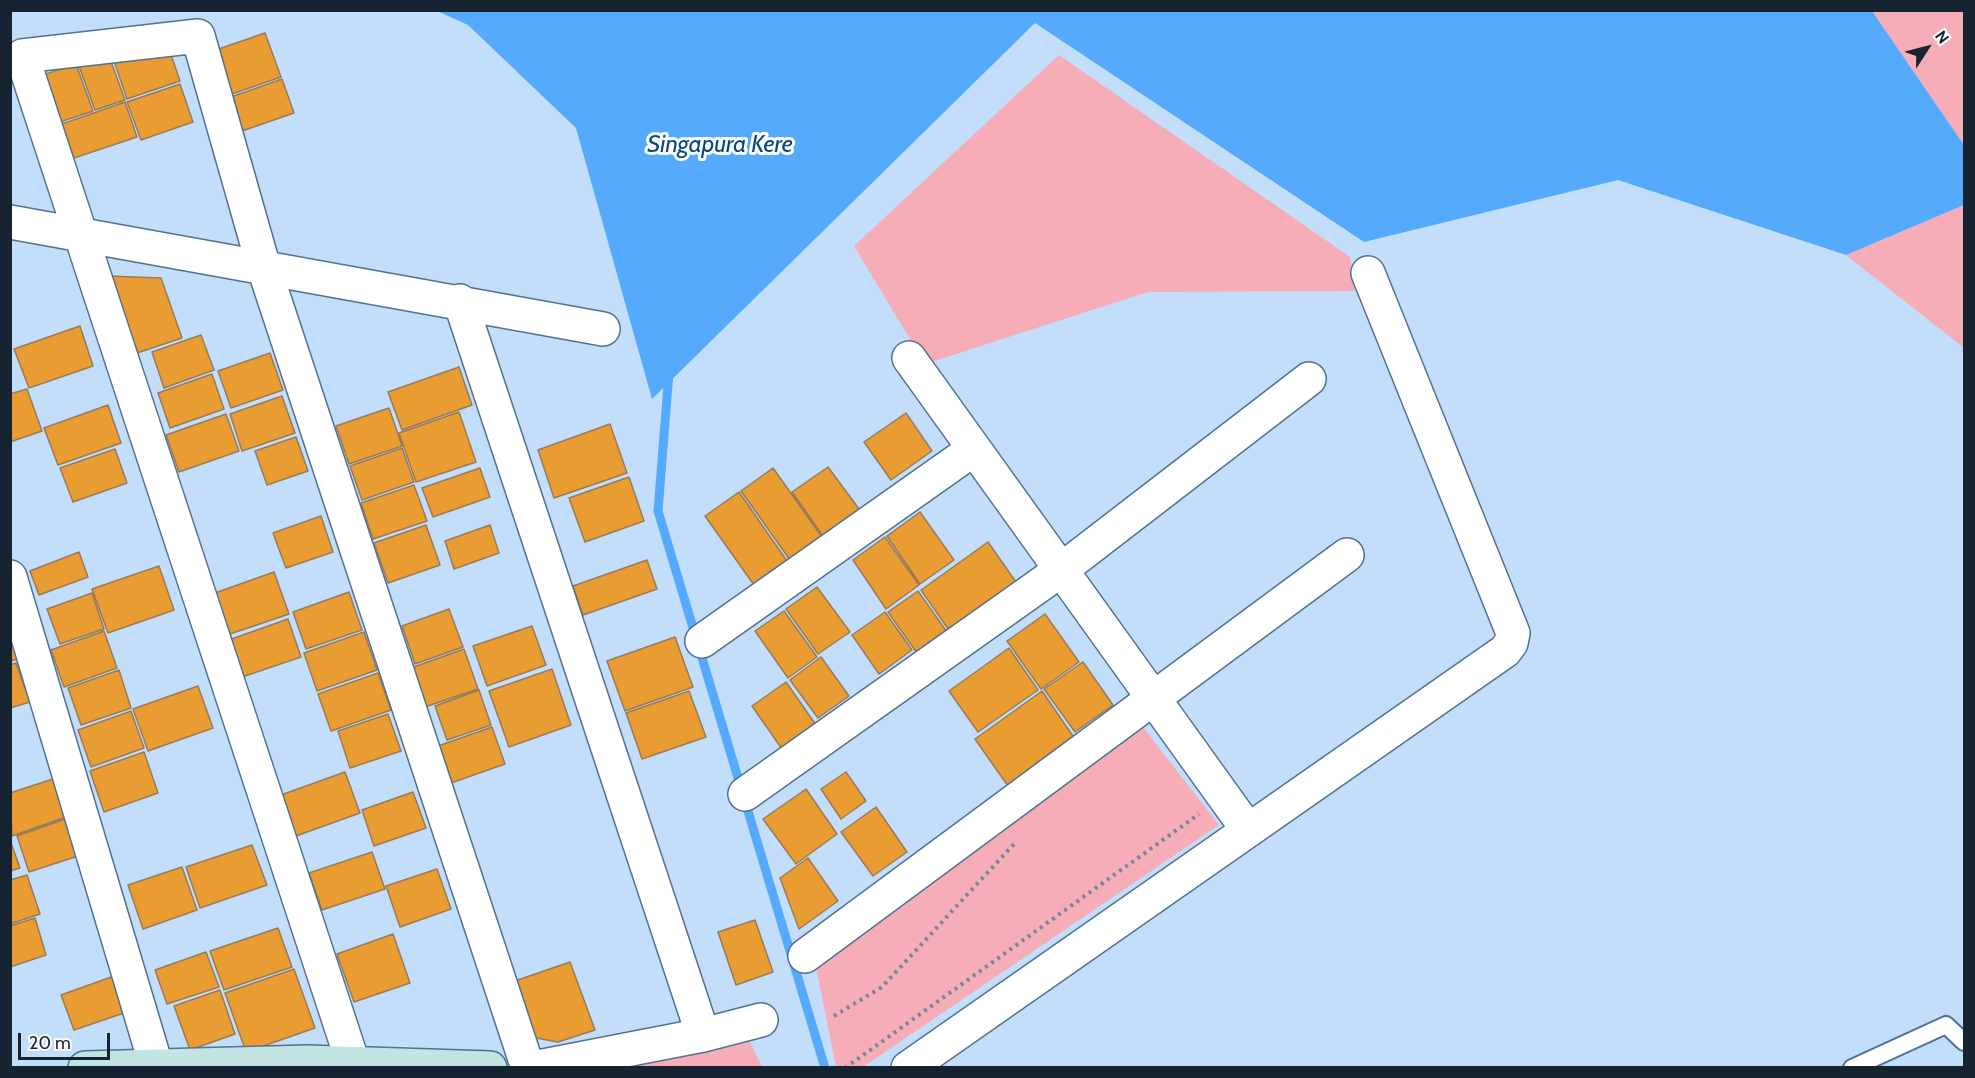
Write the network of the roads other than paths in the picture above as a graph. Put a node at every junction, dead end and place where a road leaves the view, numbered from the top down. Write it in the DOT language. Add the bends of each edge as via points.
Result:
graph roads {
  1 [pos="10,222"];
  2 [pos="80,233"];
  3 [pos="264,268"];
  4 [pos="1368,273"];
  5 [pos="460,301"];
  6 [pos="603,329"];
  7 [pos="909,358"];
  8 [pos="1310,379"];
  9 [pos="974,449"];
  10 [pos="1347,555"];
  11 [pos="1061,570"];
  12 [pos="10,577"];
  13 [pos="702,641"];
  14 [pos="1154,699"];
  15 [pos="745,794"];
  16 [pos="1248,830"];
  17 [pos="805,956"];
  18 [pos="761,1020"];
  19 [pos="703,1035"];
  20 [pos="1965,1042"];
  21 [pos="353,1063"];
  22 [pos="156,1065"];
  23 [pos="85,1068"];
  24 [pos="490,1068"];
  25 [pos="528,1068"];
  26 [pos="533,1068"];
  27 [pos="908,1068"];
  28 [pos="1852,1068"];
  1 -- 2 [label="street"];
  2 -- 3 [label="street"];
  2 -- 3 [label="street" via="22,56 198,36"];
  2 -- 21 [label="street"];
  3 -- 5 [label="street"];
  3 -- 25 [label="street"];
  4 -- 16 [label="street" via="1513,633 1511,643 1505,651"];
  5 -- 6 [label="street"];
  5 -- 19 [label="street"];
  7 -- 9 [label="street"];
  8 -- 11 [label="street"];
  9 -- 11 [label="street"];
  9 -- 13 [label="street"];
  10 -- 14 [label="street"];
  11 -- 14 [label="street"];
  11 -- 15 [label="street"];
  12 -- 22 [label="street"];
  14 -- 16 [label="street"];
  14 -- 17 [label="street"];
  16 -- 27 [label="street"];
  18 -- 19 [label="street"];
  19 -- 26 [label="street"];
  20 -- 28 [label="lane" via="1946,1025"];
  21 -- 22 [label="street"];
  21 -- 24 [label="street"];
  22 -- 23 [label="street"];
}
